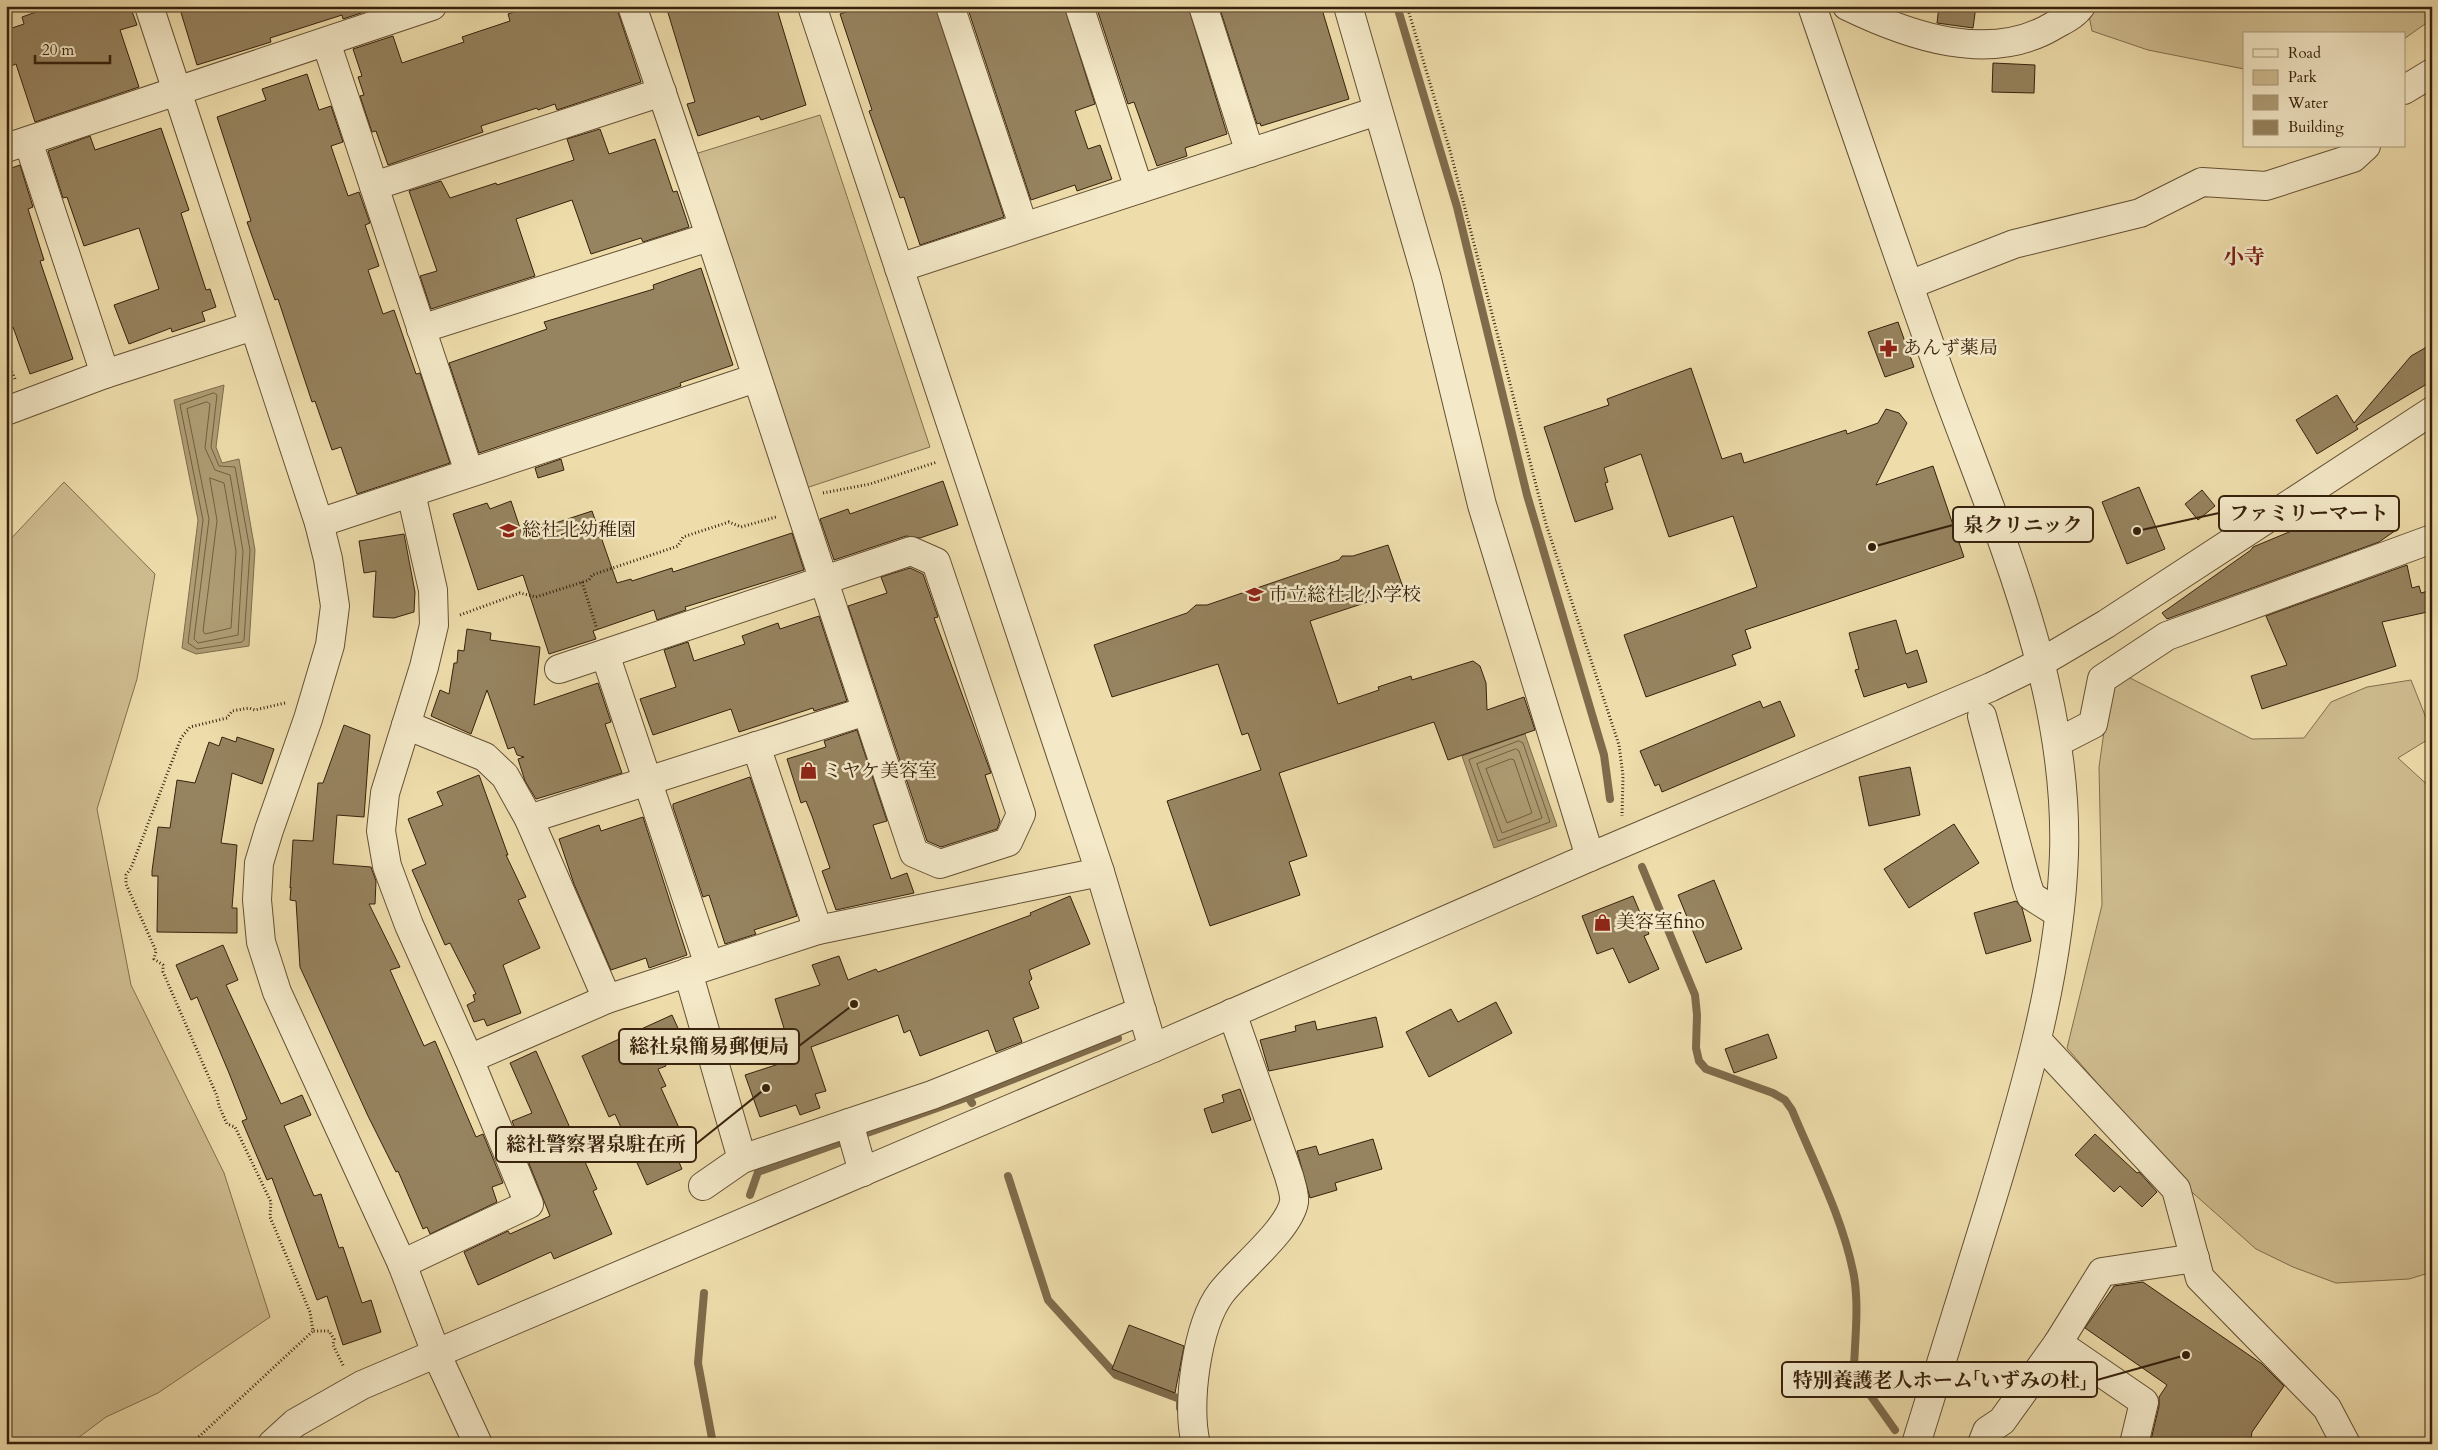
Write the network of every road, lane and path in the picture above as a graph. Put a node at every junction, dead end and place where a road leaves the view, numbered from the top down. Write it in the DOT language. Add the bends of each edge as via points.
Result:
graph roads {
  1 [pos="149,6"];
  2 [pos="432,6"];
  3 [pos="632,6"];
  4 [pos="812,6"];
  5 [pos="950,6"];
  6 [pos="1079,6"];
  7 [pos="1204,6"];
  8 [pos="1348,6"];
  9 [pos="1406,6"];
  10 [pos="1812,6"];
  11 [pos="1847,6"];
  12 [pos="2081,6"];
  13 [pos="326,42"];
  14 [pos="2432,73"];
  15 [pos="2406,89"];
  16 [pos="178,91"];
  17 [pos="662,92"];
  18 [pos="1377,111"];
  19 [pos="17,144"];
  20 [pos="2364,148"];
  21 [pos="1250,153"];
  22 [pos="374,186"];
  23 [pos="1139,189"];
  24 [pos="1023,226"];
  25 [pos="709,237"];
  26 [pos="898,268"];
  27 [pos="1909,285"];
  28 [pos="254,326"];
  29 [pos="422,329"];
  30 [pos="6,359"];
  31 [pos="105,374"];
  32 [pos="756,378"];
  33 [pos="17,383"];
  34 [pos="6,411"];
  35 [pos="2432,411"];
  36 [pos="945,459"];
  37 [pos="469,472"];
  38 [pos="411,493"];
  39 [pos="798,506"];
  40 [pos="319,523"];
  41 [pos="2432,539"];
  42 [pos="582,582"];
  43 [pos="824,582"];
  44 [pos="434,620"];
  45 [pos="606,654"];
  46 [pos="2040,663"];
  47 [pos="559,669"];
  48 [pos="292,701"];
  49 [pos="866,711"];
  50 [pos="1982,716"];
  51 [pos="406,725"];
  52 [pos="2058,742"];
  53 [pos="756,746"];
  54 [pos="648,781"];
  55 [pos="530,819"];
  56 [pos="1632,839"];
  57 [pos="1590,857"];
  58 [pos="1100,872"];
  59 [pos="2058,913"];
  60 [pos="818,930"];
  61 [pos="699,969"];
  62 [pos="607,999"];
  63 [pos="1142,1011"];
  64 [pos="1232,1013"];
  65 [pos="2038,1041"];
  66 [pos="1152,1048"];
  67 [pos="469,1060"];
  68 [pos="854,1144"];
  69 [pos="742,1159"];
  70 [pos="703,1186"];
  71 [pos="2195,1258"];
  72 [pos="402,1264"];
  73 [pos="313,1331"];
  74 [pos="2058,1343"];
  75 [pos="436,1353"];
  76 [pos="344,1367"];
  77 [pos="191,1444"];
  78 [pos="272,1444"];
  79 [pos="478,1444"];
  80 [pos="1196,1444"];
  81 [pos="1916,1444"];
  82 [pos="1982,1444"];
  83 [pos="2134,1444"];
  84 [pos="2346,1444"];
  1 -- 16 [label="street"];
  2 -- 13 [label="street"];
  3 -- 17 [label="street"];
  4 -- 26 [label="street"];
  5 -- 24 [label="street"];
  6 -- 23 [label="street"];
  7 -- 21 [label="street"];
  8 -- 18 [label="street"];
  9 -- 56 [label="path" via="1451,154 1546,524 1620,745 1623,776 1621,811"];
  10 -- 27 [label="street"];
  11 -- 12 [label="street" via="1953,43 1996,45 2037,36 2076,13"];
  13 -- 16 [label="street"];
  13 -- 22 [label="street"];
  14 -- 15 [label="street"];
  16 -- 19 [label="street"];
  16 -- 28 [label="street"];
  17 -- 22 [label="street"];
  17 -- 25 [label="street"];
  18 -- 21 [label="street"];
  18 -- 57 [label="street" via="1427,279 1482,505"];
  19 -- 31 [label="street"];
  20 -- 27 [label="street" via="2353,158 2266,186 2202,182 2140,213 2014,244"];
  21 -- 23 [label="street"];
  22 -- 29 [label="street"];
  23 -- 24 [label="street"];
  24 -- 26 [label="street"];
  25 -- 29 [label="street"];
  25 -- 32 [label="street"];
  26 -- 58 [label="street"];
  27 -- 46 [label="street" via="2025,608"];
  28 -- 31 [label="street"];
  28 -- 40 [label="street"];
  29 -- 37 [label="street"];
  30 -- 33 [label="path"];
  31 -- 34 [label="street"];
  32 -- 37 [label="street"];
  32 -- 39 [label="street"];
  35 -- 46 [label="street" via="2106,624"];
  36 -- 39 [label="path" via="870,484 821,493"];
  37 -- 38 [label="street"];
  38 -- 40 [label="street"];
  38 -- 44 [label="street" via="429,563"];
  39 -- 42 [label="path" via="779,518 772,517 741,527 729,522 684,537 678,546 592,575"];
  39 -- 43 [label="street"];
  40 -- 72 [label="street" via="335,606 330,645 259,863 257,900 260,934 277,992"];
  41 -- 52 [label="street" via="2167,636 2102,679 2093,724"];
  42 -- 44 [label="path" via="536,597 520,593 460,615 454,613"];
  42 -- 45 [label="path"];
  43 -- 45 [label="street"];
  43 -- 49 [label="street"];
  43 -- 49 [label="street" via="911,551 936,562 1021,814 1008,842 940,864 914,853"];
  44 -- 51 [label="street"];
  45 -- 47 [label="street"];
  45 -- 54 [label="street"];
  46 -- 52 [label="street"];
  46 -- 56 [label="street" via="1991,687"];
  48 -- 73 [label="path" via="255,710 232,711 227,718 190,728 181,738 126,876 126,884 156,951 154,959 163,964 162,972 227,1124 235,1127 271,1202 270,1217 310,1312"];
  49 -- 53 [label="street"];
  50 -- 59 [label="street" via="2026,884 2031,896"];
  51 -- 55 [label="street" via="485,757 505,776"];
  51 -- 67 [label="street" via="385,793 381,831 387,866 409,925"];
  52 -- 59 [label="street" via="2064,855"];
  53 -- 54 [label="street"];
  53 -- 60 [label="street"];
  54 -- 55 [label="street"];
  54 -- 61 [label="street"];
  55 -- 62 [label="street"];
  56 -- 57 [label="street"];
  57 -- 64 [label="street"];
  58 -- 60 [label="street"];
  58 -- 63 [label="street"];
  59 -- 65 [label="street"];
  60 -- 61 [label="street"];
  61 -- 62 [label="street"];
  61 -- 69 [label="street"];
  62 -- 67 [label="street"];
  63 -- 66 [label="street"];
  63 -- 68 [label="street" via="932,1095"];
  64 -- 66 [label="street"];
  64 -- 80 [label="street" via="1295,1200 1292,1211 1278,1230 1221,1293 1208,1316 1196,1364 1193,1421"];
  65 -- 71 [label="street" via="2176,1190"];
  65 -- 81 [label="street"];
  66 -- 68 [label="street"];
  67 -- 72 [label="street" via="529,1204"];
  68 -- 69 [label="street"];
  68 -- 75 [label="street"];
  69 -- 70 [label="street"];
  71 -- 74 [label="street" via="2102,1272"];
  71 -- 84 [label="street" via="2200,1278 2327,1408"];
  72 -- 75 [label="street"];
  73 -- 76 [label="path" via="329,1331"];
  73 -- 77 [label="path"];
  74 -- 82 [label="street" via="2002,1421 1987,1431"];
  74 -- 83 [label="street" via="2144,1402"];
  75 -- 78 [label="street" via="362,1386 295,1423"];
  75 -- 79 [label="street"];
}
